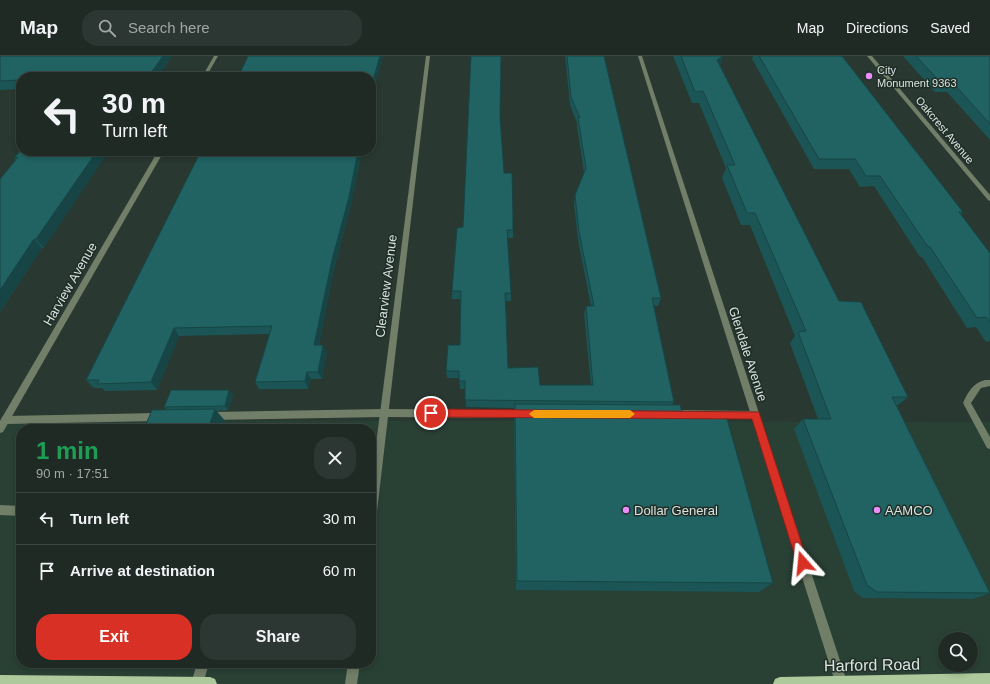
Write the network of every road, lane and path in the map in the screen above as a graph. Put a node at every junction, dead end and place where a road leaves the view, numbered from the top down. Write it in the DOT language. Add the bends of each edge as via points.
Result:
graph roads {
  1 [pos="216,56"];
  2 [pos="428,56"];
  3 [pos="640,56"];
  4 [pos="869,56"];
  5 [pos="207,72"];
  6 [pos="158,156"];
  7 [pos="990,199"];
  8 [pos="990,383"];
  9 [pos="384,413"];
  10 [pos="534,414"];
  11 [pos="660,414"];
  12 [pos="755,415"];
  13 [pos="203,416"];
  14 [pos="171,417"];
  15 [pos="5,420"];
  16 [pos="0,429"];
  17 [pos="990,445"];
  18 [pos="376,479"];
  19 [pos="0,510"];
  20 [pos="16,511"];
  21 [pos="202,668"];
  22 [pos="353,668"];
  23 [pos="990,680"];
  24 [pos="0,682"];
  25 [pos="841,682"];
  26 [pos="870,683"];
  27 [pos="140,684"];
  28 [pos="197,684"];
  29 [pos="210,684"];
  30 [pos="351,684"];
  31 [pos="780,684"];
  1 -- 5 [label="street"];
  2 -- 9 [label="street, Clearview Avenue"];
  3 -- 12 [label="street, Glendale Avenue"];
  4 -- 7 [label="street, Oakcrest Avenue"];
  6 -- 15 [label="street, Harview Avenue"];
  8 -- 17 [label="street" via="976,387 967,403"];
  9 -- 10 [label="street"];
  9 -- 13 [label="street"];
  9 -- 18 [label="street, Clearview Avenue"];
  11 -- 12 [label="street"];
  12 -- 25 [label="street, Glendale Avenue"];
  14 -- 15 [label="street"];
  15 -- 16 [label="street, Harview Avenue"];
  19 -- 20 [label="street"];
  21 -- 28 [label="street"];
  22 -- 30 [label="street"];
  23 -- 26 [label="main road, Harford Road"];
  24 -- 27 [label="main road"];
  25 -- 26 [label="main road, Harford Road"];
  25 -- 31 [label="main road, Harford Road"];
  27 -- 28 [label="main road"];
  28 -- 29 [label="main road"];
}
